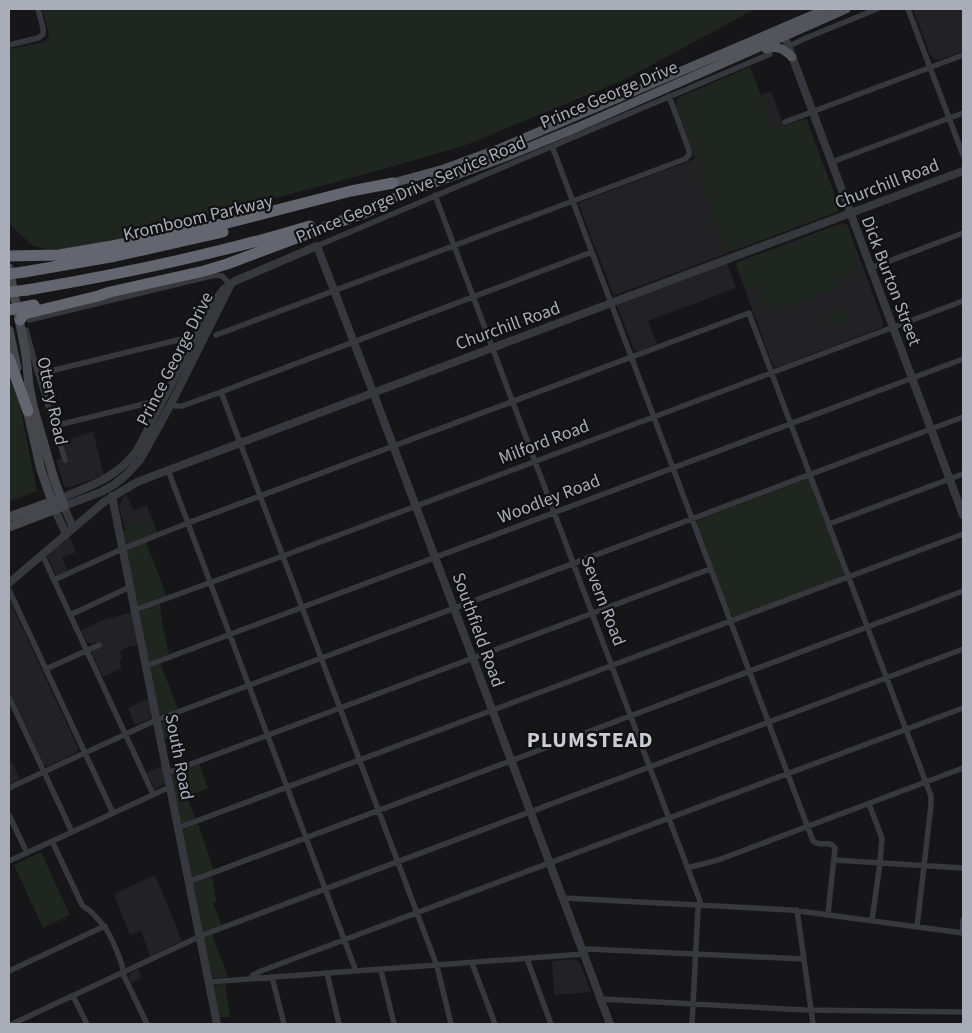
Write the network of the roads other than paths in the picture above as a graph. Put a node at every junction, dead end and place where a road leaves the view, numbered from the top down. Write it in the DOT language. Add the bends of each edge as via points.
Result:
graph roads {
  1 [pos="38,9"];
  2 [pos="827,9"];
  3 [pos="846,9"];
  4 [pos="876,9"];
  5 [pos="908,9"];
  6 [pos="783,33"];
  7 [pos="9,45"];
  8 [pos="786,48"];
  9 [pos="770,54"];
  10 [pos="963,55"];
  11 [pos="792,57"];
  12 [pos="730,60"];
  13 [pos="930,67"];
  14 [pos="669,96"];
  15 [pos="813,112"];
  16 [pos="963,113"];
  17 [pos="949,118"];
  18 [pos="785,122"];
  19 [pos="552,146"];
  20 [pos="963,155"];
  21 [pos="832,162"];
  22 [pos="963,171"];
  23 [pos="393,183"];
  24 [pos="436,195"];
  25 [pos="573,202"];
  26 [pos="380,203"];
  27 [pos="850,214"];
  28 [pos="963,233"];
  29 [pos="454,245"];
  30 [pos="317,246"];
  31 [pos="592,252"];
  32 [pos="9,256"];
  33 [pos="9,268"];
  34 [pos="871,268"];
  35 [pos="9,274"];
  36 [pos="230,284"];
  37 [pos="335,291"];
  38 [pos="9,292"];
  39 [pos="110,292"];
  40 [pos="474,297"];
  41 [pos="963,301"];
  42 [pos="611,304"];
  43 [pos="13,309"];
  44 [pos="25,323"];
  45 [pos="893,328"];
  46 [pos="9,330"];
  47 [pos="216,335"];
  48 [pos="194,341"];
  49 [pos="353,342"];
  50 [pos="493,348"];
  51 [pos="9,358"];
  52 [pos="631,358"];
  53 [pos="963,359"];
  54 [pos="772,372"];
  55 [pos="38,374"];
  56 [pos="912,379"];
  57 [pos="221,392"];
  58 [pos="373,392"];
  59 [pos="513,402"];
  60 [pos="161,406"];
  61 [pos="175,406"];
  62 [pos="28,411"];
  63 [pos="653,417"];
  64 [pos="963,417"];
  65 [pos="791,424"];
  66 [pos="54,426"];
  67 [pos="931,430"];
  68 [pos="240,443"];
  69 [pos="393,446"];
  70 [pos="64,460"];
  71 [pos="535,461"];
  72 [pos="672,468"];
  73 [pos="168,470"];
  74 [pos="963,474"];
  75 [pos="810,475"];
  76 [pos="950,479"];
  77 [pos="112,496"];
  78 [pos="260,496"];
  79 [pos="58,504"];
  80 [pos="416,506"];
  81 [pos="554,513"];
  82 [pos="963,515"];
  83 [pos="9,517"];
  84 [pos="692,519"];
  85 [pos="188,524"];
  86 [pos="829,524"];
  87 [pos="9,527"];
  88 [pos="73,528"];
  89 [pos="66,534"];
  90 [pos="963,534"];
  91 [pos="122,549"];
  92 [pos="42,554"];
  93 [pos="283,556"];
  94 [pos="435,557"];
  95 [pos="574,564"];
  96 [pos="710,569"];
  97 [pos="849,577"];
  98 [pos="54,580"];
  99 [pos="9,583"];
  100 [pos="210,583"];
  101 [pos="130,587"];
  102 [pos="9,590"];
  103 [pos="963,591"];
  104 [pos="302,607"];
  105 [pos="454,608"];
  106 [pos="135,610"];
  107 [pos="592,613"];
  108 [pos="70,615"];
  109 [pos="730,621"];
  110 [pos="868,627"];
  111 [pos="230,634"];
  112 [pos="99,645"];
  113 [pos="963,649"];
  114 [pos="86,650"];
  115 [pos="321,658"];
  116 [pos="473,658"];
  117 [pos="612,665"];
  118 [pos="146,666"];
  119 [pos="46,669"];
  120 [pos="749,672"];
  121 [pos="887,678"];
  122 [pos="249,685"];
  123 [pos="9,697"];
  124 [pos="340,708"];
  125 [pos="963,708"];
  126 [pos="492,710"];
  127 [pos="631,716"];
  128 [pos="156,720"];
  129 [pos="768,723"];
  130 [pos="906,729"];
  131 [pos="125,734"];
  132 [pos="267,735"];
  133 [pos="85,753"];
  134 [pos="360,760"];
  135 [pos="511,761"];
  136 [pos="650,767"];
  137 [pos="963,768"];
  138 [pos="44,772"];
  139 [pos="167,773"];
  140 [pos="788,774"];
  141 [pos="926,783"];
  142 [pos="170,787"];
  143 [pos="287,787"];
  144 [pos="9,788"];
  145 [pos="153,794"];
  146 [pos="869,804"];
  147 [pos="378,811"];
  148 [pos="531,812"];
  149 [pos="113,813"];
  150 [pos="9,815"];
  151 [pos="669,819"];
  152 [pos="808,827"];
  153 [pos="178,828"];
  154 [pos="72,832"];
  155 [pos="306,838"];
  156 [pos="52,841"];
  157 [pos="27,853"];
  158 [pos="834,860"];
  159 [pos="9,861"];
  160 [pos="398,861"];
  161 [pos="550,863"];
  162 [pos="880,863"];
  163 [pos="924,866"];
  164 [pos="687,868"];
  165 [pos="963,868"];
  166 [pos="188,882"];
  167 [pos="325,889"];
  168 [pos="563,898"];
  169 [pos="699,905"];
  170 [pos="797,910"];
  171 [pos="417,913"];
  172 [pos="828,914"];
  173 [pos="872,920"];
  174 [pos="963,920"];
  175 [pos="105,926"];
  176 [pos="917,926"];
  177 [pos="963,933"];
  178 [pos="199,937"];
  179 [pos="344,940"];
  180 [pos="583,952"];
  181 [pos="696,954"];
  182 [pos="527,958"];
  183 [pos="804,959"];
  184 [pos="472,963"];
  185 [pos="437,966"];
  186 [pos="382,970"];
  187 [pos="9,971"];
  188 [pos="356,971"];
  189 [pos="124,972"];
  190 [pos="326,974"];
  191 [pos="272,977"];
  192 [pos="250,979"];
  193 [pos="208,982"];
  194 [pos="74,996"];
  195 [pos="601,999"];
  196 [pos="694,1003"];
  197 [pos="811,1010"];
  198 [pos="963,1012"];
  199 [pos="25,1022"];
  200 [pos="12,1024"];
  201 [pos="87,1024"];
  202 [pos="147,1024"];
  203 [pos="216,1024"];
  204 [pos="284,1024"];
  205 [pos="339,1024"];
  206 [pos="394,1024"];
  207 [pos="451,1024"];
  208 [pos="495,1024"];
  209 [pos="551,1024"];
  210 [pos="610,1024"];
  211 [pos="692,1024"];
  212 [pos="813,1024"];
  1 -- 7 [label="street" via="43,34"];
  2 -- 6 [label="main road, Prince George Drive"];
  3 -- 6 [label="main road, Prince George Drive"];
  4 -- 8 [label="street"];
  5 -- 13 [label="street"];
  6 -- 8 [label="street"];
  6 -- 12 [label="main road, Prince George Drive"];
  6 -- 23 [label="main road, Prince George Drive" via="494,151"];
  8 -- 11 [label="main road"];
  8 -- 12 [label="main road" via="769,48"];
  9 -- 14 [label="street, Prince George Drive Service Road"];
  10 -- 13 [label="street"];
  11 -- 15 [label="street, Dick Burton Street"];
  12 -- 26 [label="main road, Prince George Drive" via="505,157"];
  13 -- 15 [label="street"];
  13 -- 17 [label="street"];
  14 -- 19 [label="street, Prince George Drive Service Road"];
  14 -- 25 [label="street" via="689,150 687,158"];
  15 -- 18 [label="street"];
  15 -- 21 [label="street, Dick Burton Street"];
  16 -- 17 [label="street"];
  17 -- 20 [label="street"];
  17 -- 21 [label="street"];
  19 -- 24 [label="street, Prince George Drive Service Road"];
  19 -- 25 [label="street"];
  21 -- 27 [label="street, Dick Burton Street"];
  22 -- 27 [label="street, Churchill Road"];
  23 -- 32 [label="highway" via="222,224 102,248 59,255"];
  23 -- 35 [label="highway, Kromboom Parkway, bridge" via="196,238"];
  24 -- 29 [label="street, Severn Road"];
  24 -- 30 [label="street, Prince George Drive Service Road"];
  25 -- 29 [label="street"];
  25 -- 31 [label="street"];
  26 -- 38 [label="highway, Kromboom Parkway, bridge" via="201,256"];
  26 -- 39 [label="highway" via="371,210 227,264"];
  27 -- 34 [label="street, Dick Burton Street"];
  27 -- 42 [label="street, Churchill Road"];
  28 -- 34 [label="street"];
  29 -- 37 [label="street"];
  29 -- 40 [label="street, Severn Road"];
  30 -- 36 [label="street, Prince George Drive Service Road"];
  30 -- 37 [label="street, Southfield Road"];
  31 -- 40 [label="street"];
  31 -- 42 [label="street"];
  33 -- 43 [label="main road, Ottery Road"];
  34 -- 45 [label="street, Dick Burton Street"];
  36 -- 44 [label="street" via="222,276 215,275"];
  36 -- 48 [label="street, Prince George Drive"];
  36 -- 79 [label="street, Prince George Drive" via="140,460 125,476 101,492"];
  37 -- 47 [label="street"];
  37 -- 49 [label="street, Southfield Road"];
  39 -- 43 [label="highway"];
  39 -- 44 [label="highway" via="24,314"];
  40 -- 49 [label="street"];
  40 -- 50 [label="street, Severn Road"];
  41 -- 45 [label="street, Milford Road"];
  42 -- 50 [label="street, Churchill Road"];
  42 -- 52 [label="street"];
  43 -- 44 [label="main road, Ottery Road"];
  44 -- 55 [label="street"];
  44 -- 79 [label="main road, Ottery Road" via="33,406"];
  45 -- 54 [label="street, Milford Road"];
  45 -- 56 [label="street, Dick Burton Street"];
  46 -- 62 [label="main road, Ottery Road"];
  48 -- 55 [label="street" via="182,339"];
  48 -- 60 [label="street, Prince George Drive"];
  49 -- 57 [label="street"];
  49 -- 58 [label="street, Southfield Road"];
  50 -- 58 [label="street, Churchill Road"];
  50 -- 59 [label="street, Severn Road"];
  51 -- 62 [label="highway"];
  52 -- 54 [label="street" via="749,313"];
  52 -- 59 [label="street"];
  52 -- 63 [label="street"];
  53 -- 56 [label="street, Woodley Road"];
  54 -- 63 [label="street, Milford Road"];
  54 -- 65 [label="street"];
  55 -- 66 [label="street"];
  56 -- 65 [label="street, Woodley Road"];
  56 -- 67 [label="street, Dick Burton Street"];
  57 -- 61 [label="street"];
  57 -- 68 [label="street"];
  58 -- 68 [label="street, Churchill Road"];
  58 -- 69 [label="street, Southfield Road"];
  59 -- 69 [label="street"];
  59 -- 71 [label="street, Severn Road"];
  60 -- 66 [label="street" via="148,403"];
  60 -- 79 [label="street, Prince George Drive" via="142,444 124,466 112,476"];
  62 -- 79 [label="main road, Ottery Road" via="41,470"];
  63 -- 71 [label="street, Milford Road"];
  63 -- 72 [label="street"];
  64 -- 67 [label="street"];
  65 -- 72 [label="street, Woodley Road"];
  65 -- 75 [label="street"];
  66 -- 70 [label="street"];
  67 -- 75 [label="street"];
  67 -- 76 [label="street, Dick Burton Street"];
  68 -- 73 [label="street, Churchill Road"];
  68 -- 78 [label="street"];
  69 -- 78 [label="street"];
  69 -- 80 [label="street, Southfield Road"];
  71 -- 80 [label="street, Milford Road"];
  71 -- 81 [label="street, Severn Road"];
  72 -- 81 [label="street, Woodley Road"];
  72 -- 84 [label="street"];
  73 -- 77 [label="street, Churchill Road"];
  73 -- 85 [label="street"];
  74 -- 76 [label="street"];
  75 -- 84 [label="street"];
  75 -- 86 [label="street"];
  76 -- 82 [label="street, Dick Burton Street"];
  76 -- 86 [label="street"];
  77 -- 88 [label="street, Churchill Road"];
  77 -- 91 [label="street, South Road"];
  78 -- 85 [label="street"];
  78 -- 93 [label="street"];
  79 -- 83 [label="main road"];
  79 -- 87 [label="main road"];
  79 -- 88 [label="street, Ottery Road"];
  79 -- 89 [label="street, Ottery Road"];
  80 -- 93 [label="street, Milford Road"];
  80 -- 94 [label="street, Southfield Road"];
  81 -- 94 [label="street, Woodley Road"];
  81 -- 95 [label="street, Severn Road"];
  84 -- 95 [label="street"];
  84 -- 96 [label="street"];
  85 -- 91 [label="street"];
  85 -- 100 [label="street"];
  86 -- 97 [label="street"];
  88 -- 89 [label="street"];
  89 -- 92 [label="street"];
  90 -- 97 [label="street"];
  91 -- 98 [label="street"];
  91 -- 101 [label="street, South Road"];
  92 -- 98 [label="street"];
  92 -- 99 [label="street"];
  93 -- 100 [label="street, Milford Road"];
  93 -- 104 [label="street"];
  94 -- 104 [label="street, Woodley Road"];
  94 -- 105 [label="street, Southfield Road"];
  95 -- 105 [label="street"];
  95 -- 107 [label="street, Severn Road"];
  96 -- 107 [label="street"];
  96 -- 109 [label="street"];
  97 -- 109 [label="street"];
  97 -- 110 [label="street"];
  98 -- 108 [label="street"];
  100 -- 106 [label="street, Milford Road"];
  100 -- 111 [label="street"];
  101 -- 106 [label="street, South Road"];
  101 -- 108 [label="street"];
  102 -- 119 [label="street"];
  103 -- 110 [label="street"];
  104 -- 111 [label="street, Woodley Road"];
  104 -- 115 [label="street"];
  105 -- 115 [label="street"];
  105 -- 116 [label="street, Southfield Road"];
  106 -- 118 [label="street, South Road"];
  107 -- 116 [label="street"];
  107 -- 117 [label="street, Severn Road"];
  108 -- 114 [label="street"];
  109 -- 117 [label="street"];
  109 -- 120 [label="street"];
  110 -- 120 [label="street"];
  110 -- 121 [label="street"];
  111 -- 118 [label="street, Woodley Road"];
  111 -- 122 [label="street"];
  112 -- 114 [label="street"];
  113 -- 121 [label="street"];
  114 -- 119 [label="street"];
  114 -- 131 [label="street"];
  115 -- 122 [label="street"];
  115 -- 124 [label="street"];
  116 -- 124 [label="street"];
  116 -- 126 [label="street, Southfield Road"];
  117 -- 126 [label="street"];
  117 -- 127 [label="street, Severn Road"];
  118 -- 128 [label="street, South Road"];
  119 -- 133 [label="street"];
  120 -- 127 [label="street"];
  120 -- 129 [label="street"];
  121 -- 129 [label="street"];
  121 -- 130 [label="street"];
  122 -- 128 [label="street"];
  122 -- 132 [label="street"];
  123 -- 138 [label="street"];
  124 -- 132 [label="street"];
  124 -- 134 [label="street"];
  125 -- 130 [label="street"];
  126 -- 134 [label="street"];
  126 -- 135 [label="street, Southfield Road"];
  127 -- 135 [label="street"];
  127 -- 136 [label="street, Severn Road"];
  128 -- 131 [label="street"];
  128 -- 139 [label="street, South Road"];
  129 -- 136 [label="street"];
  129 -- 140 [label="street"];
  130 -- 140 [label="street"];
  130 -- 141 [label="street"];
  131 -- 133 [label="street"];
  131 -- 145 [label="street"];
  132 -- 139 [label="street"];
  132 -- 143 [label="street"];
  133 -- 138 [label="street"];
  133 -- 149 [label="street"];
  134 -- 143 [label="street"];
  134 -- 147 [label="street"];
  135 -- 147 [label="street"];
  135 -- 148 [label="street, Southfield Road"];
  136 -- 148 [label="street"];
  136 -- 151 [label="street, Severn Road"];
  137 -- 141 [label="street"];
  138 -- 144 [label="street"];
  138 -- 154 [label="street"];
  139 -- 142 [label="street, South Road"];
  140 -- 151 [label="street"];
  140 -- 152 [label="street"];
  141 -- 146 [label="street"];
  141 -- 163 [label="street" via="931,801"];
  142 -- 145 [label="street"];
  142 -- 153 [label="street, South Road"];
  143 -- 153 [label="street"];
  143 -- 155 [label="street"];
  145 -- 149 [label="street"];
  146 -- 152 [label="street"];
  146 -- 162 [label="street" via="882,838"];
  147 -- 155 [label="street"];
  147 -- 160 [label="street"];
  148 -- 160 [label="street"];
  148 -- 161 [label="street, Southfield Road"];
  149 -- 154 [label="street"];
  150 -- 157 [label="street"];
  151 -- 161 [label="street"];
  151 -- 164 [label="street, Severn Road"];
  152 -- 158 [label="street" via="815,843 834,846"];
  152 -- 164 [label="street"];
  153 -- 166 [label="street, South Road"];
  154 -- 156 [label="street"];
  155 -- 166 [label="street"];
  155 -- 167 [label="street"];
  156 -- 157 [label="street"];
  156 -- 175 [label="street" via="82,905"];
  157 -- 159 [label="street"];
  158 -- 162 [label="street"];
  158 -- 172 [label="street"];
  160 -- 167 [label="street"];
  160 -- 171 [label="street"];
  161 -- 168 [label="street, Southfield Road"];
  161 -- 171 [label="street"];
  162 -- 163 [label="street"];
  162 -- 173 [label="street"];
  163 -- 165 [label="street"];
  163 -- 176 [label="street"];
  164 -- 169 [label="street, Severn Road"];
  166 -- 178 [label="street, South Road"];
  167 -- 178 [label="street"];
  167 -- 179 [label="street"];
  168 -- 169 [label="street"];
  168 -- 180 [label="street, Southfield Road"];
  169 -- 170 [label="street"];
  169 -- 181 [label="street, Severn Road"];
  170 -- 172 [label="street"];
  170 -- 183 [label="street"];
  171 -- 179 [label="street"];
  171 -- 185 [label="street"];
  172 -- 173 [label="street"];
  173 -- 176 [label="street"];
  174 -- 177 [label="street"];
  175 -- 187 [label="street"];
  175 -- 189 [label="street"];
  176 -- 177 [label="street"];
  178 -- 189 [label="street"];
  178 -- 193 [label="street, South Road"];
  179 -- 188 [label="street"];
  179 -- 192 [label="street" via="253,975"];
  180 -- 181 [label="street" via="588,948"];
  180 -- 182 [label="street"];
  180 -- 195 [label="street, Southfield Road"];
  181 -- 183 [label="street"];
  181 -- 196 [label="street, Severn Road"];
  182 -- 184 [label="street"];
  182 -- 209 [label="street"];
  183 -- 197 [label="street"];
  184 -- 185 [label="street"];
  184 -- 208 [label="street"];
  185 -- 186 [label="street"];
  185 -- 207 [label="street"];
  186 -- 188 [label="street"];
  186 -- 206 [label="street"];
  188 -- 190 [label="street"];
  189 -- 194 [label="street"];
  189 -- 202 [label="street"];
  190 -- 191 [label="street"];
  190 -- 205 [label="street"];
  191 -- 192 [label="street"];
  191 -- 204 [label="street"];
  192 -- 193 [label="street"];
  193 -- 203 [label="street, South Road"];
  194 -- 199 [label="street"];
  194 -- 201 [label="street"];
  195 -- 196 [label="street"];
  195 -- 210 [label="street, Southfield Road"];
  196 -- 197 [label="street"];
  196 -- 211 [label="street, Severn Road"];
  197 -- 198 [label="street"];
  197 -- 212 [label="street"];
  199 -- 200 [label="street"];
}
